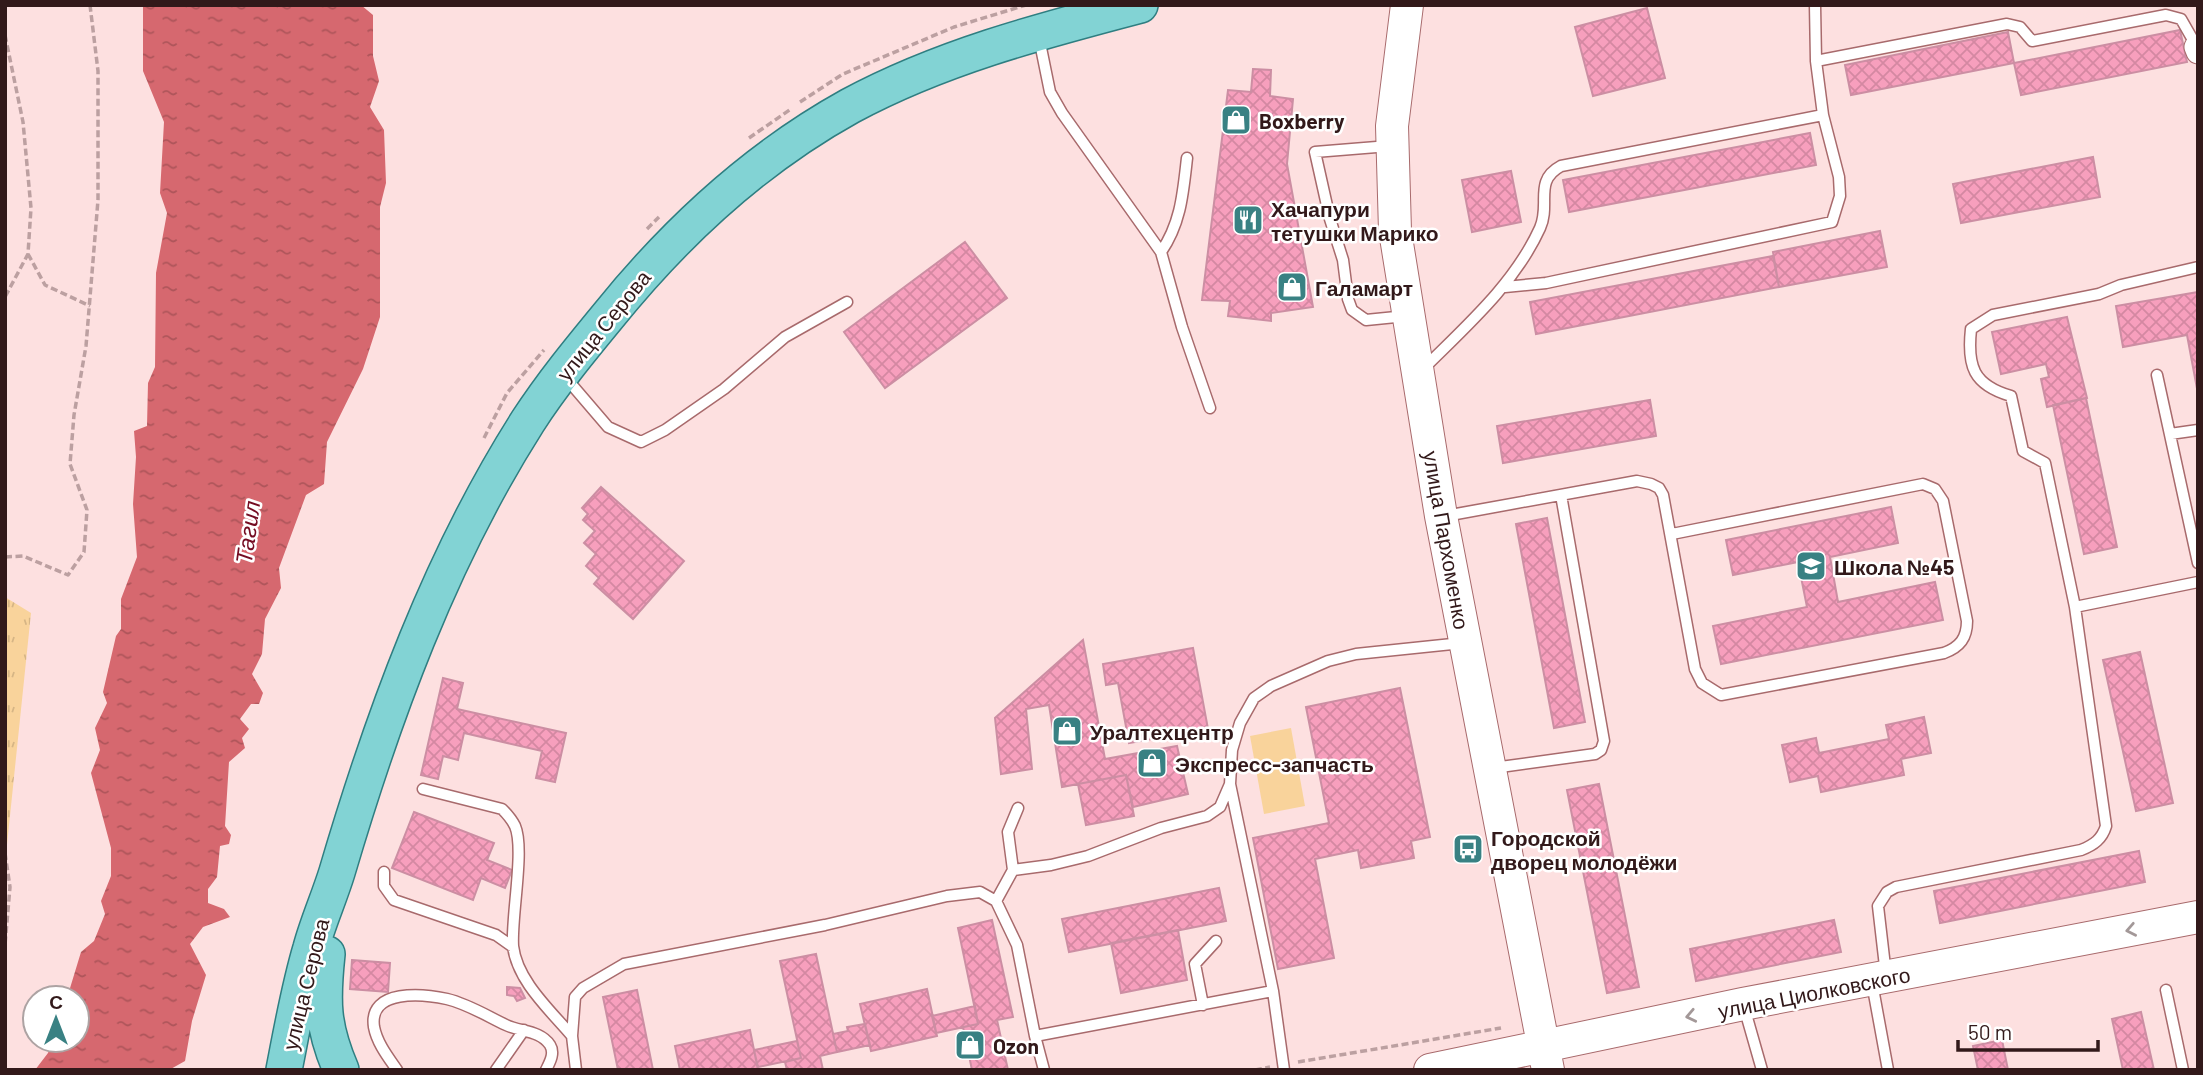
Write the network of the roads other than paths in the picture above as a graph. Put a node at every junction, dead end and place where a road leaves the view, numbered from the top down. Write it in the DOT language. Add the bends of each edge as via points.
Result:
graph roads {
  1 [pos="1140,5"];
  2 [pos="1407,5"];
  3 [pos="1815,5"];
  4 [pos="1032,19"];
  5 [pos="2197,48"];
  6 [pos="1816,61"];
  7 [pos="1823,115"];
  8 [pos="1392,146"];
  9 [pos="1187,158"];
  10 [pos="1161,252"];
  11 [pos="2198,267"];
  12 [pos="1504,286"];
  13 [pos="847,302"];
  14 [pos="1410,315"];
  15 [pos="1420,372"];
  16 [pos="562,374"];
  17 [pos="2157,374"];
  18 [pos="1210,408"];
  19 [pos="2198,430"];
  20 [pos="2171,434"];
  21 [pos="1561,495"];
  22 [pos="1441,516"];
  23 [pos="1672,534"];
  24 [pos="2198,563"];
  25 [pos="2198,582"];
  26 [pos="2076,607"];
  27 [pos="1465,643"];
  28 [pos="1490,769"];
  29 [pos="1230,784"];
  30 [pos="423,789"];
  31 [pos="1018,808"];
  32 [pos="1013,870"];
  33 [pos="384,872"];
  34 [pos="329,899"];
  35 [pos="996,901"];
  36 [pos="2198,917"];
  37 [pos="1216,941"];
  38 [pos="513,947"];
  39 [pos="1879,979"];
  40 [pos="2166,990"];
  41 [pos="1273,991"];
  42 [pos="1743,1004"];
  43 [pos="1203,1005"];
  44 [pos="524,1030"];
  45 [pos="572,1036"];
  46 [pos="1035,1036"];
  47 [pos="1544,1045"];
  48 [pos="1283,1067"];
  49 [pos="284,1070"];
  50 [pos="341,1070"];
  51 [pos="397,1070"];
  52 [pos="496,1070"];
  53 [pos="546,1070"];
  54 [pos="576,1070"];
  55 [pos="1044,1070"];
  56 [pos="1430,1070"];
  57 [pos="1762,1070"];
  58 [pos="1888,1070"];
  59 [pos="2183,1070"];
  1 -- 4 [label="main road, улица Серова"];
  2 -- 8 [label="main road, улица Пархоменко"];
  3 -- 6 [label="lane"];
  4 -- 10 [label="lane" via="1050,92"];
  4 -- 16 [label="main road, улица Серова" via="850,106 767,159 663,252"];
  5 -- 6 [label="lane" via="2186,24 2166,15 2032,41 2020,27 2000,25"];
  6 -- 7 [label="lane"];
  7 -- 12 [label="lane" via="1554,169 1544,186 1540,227"];
  7 -- 12 [label="lane" via="1839,177 1840,196 1832,222 1546,282"];
  8 -- 14 [label="main road, улица Пархоменко" via="1395,231"];
  8 -- 14 [label="lane" via="1315,152 1352,310 1366,320"];
  9 -- 10 [label="lane" via="1181,212"];
  10 -- 18 [label="lane"];
  11 -- 26 [label="lane" via="2099,294 1993,315 1971,329 1969,353 1977,378 1994,391 2011,396 2023,451 2045,463"];
  12 -- 15 [label="lane"];
  13 -- 16 [label="lane" via="785,337 724,388 641,442 608,427"];
  14 -- 15 [label="main road, улица Пархоменко"];
  15 -- 22 [label="main road, улица Пархоменко"];
  16 -- 34 [label="main road, улица Серова" via="503,464 428,613 379,738"];
  17 -- 20 [label="lane"];
  19 -- 20 [label="lane"];
  20 -- 24 [label="lane"];
  21 -- 22 [label="lane"];
  21 -- 23 [label="lane" via="1637,481 1651,484 1663,495"];
  21 -- 28 [label="lane" via="1604,741 1595,754"];
  22 -- 27 [label="main road, улица Пархоменко"];
  23 -- 23 [label="lane" via="1695,669 1702,683 1721,695 1944,653 1955,649 1966,634 1943,501 1935,489 1923,484"];
  25 -- 26 [label="lane"];
  26 -- 39 [label="lane" via="2104,833 2081,850 1887,892 1878,906"];
  27 -- 28 [label="main road, улица Пархоменко"];
  27 -- 29 [label="lane" via="1356,654 1328,661 1271,687 1254,698 1240,723 1232,750"];
  28 -- 47 [label="main road, улица Пархоменко"];
  29 -- 32 [label="lane" via="1220,807 1207,816 1088,856"];
  29 -- 41 [label="lane"];
  30 -- 38 [label="lane" via="502,809 516,828"];
  31 -- 32 [label="lane" via="1008,832"];
  32 -- 35 [label="lane"];
  33 -- 38 [label="lane" via="384,886 394,900 496,935"];
  34 -- 49 [label="main road, улица Серова" via="311,949"];
  34 -- 50 [label="main road, улица Серова" via="324,1021"];
  35 -- 45 [label="lane" via="980,892 947,896 624,964 575,997"];
  35 -- 46 [label="lane" via="1017,945"];
  36 -- 39 [label="main road, улица Циолковского, one-way"];
  37 -- 43 [label="lane" via="1195,964"];
  38 -- 45 [label="lane" via="534,991"];
  39 -- 42 [label="main road, улица Циолковского"];
  39 -- 58 [label="lane"];
  40 -- 59 [label="lane"];
  41 -- 43 [label="lane"];
  41 -- 48 [label="lane"];
  42 -- 47 [label="main road, улица Циолковского, one-way"];
  42 -- 57 [label="lane"];
  43 -- 46 [label="lane"];
  44 -- 51 [label="lane" via="448,999 402,994 388,999 374,1019 377,1037"];
  44 -- 52 [label="lane"];
  44 -- 53 [label="lane" via="550,1045"];
  45 -- 54 [label="lane"];
  46 -- 55 [label="lane"];
  47 -- 56 [label="main road, улица Циолковского"];
}
